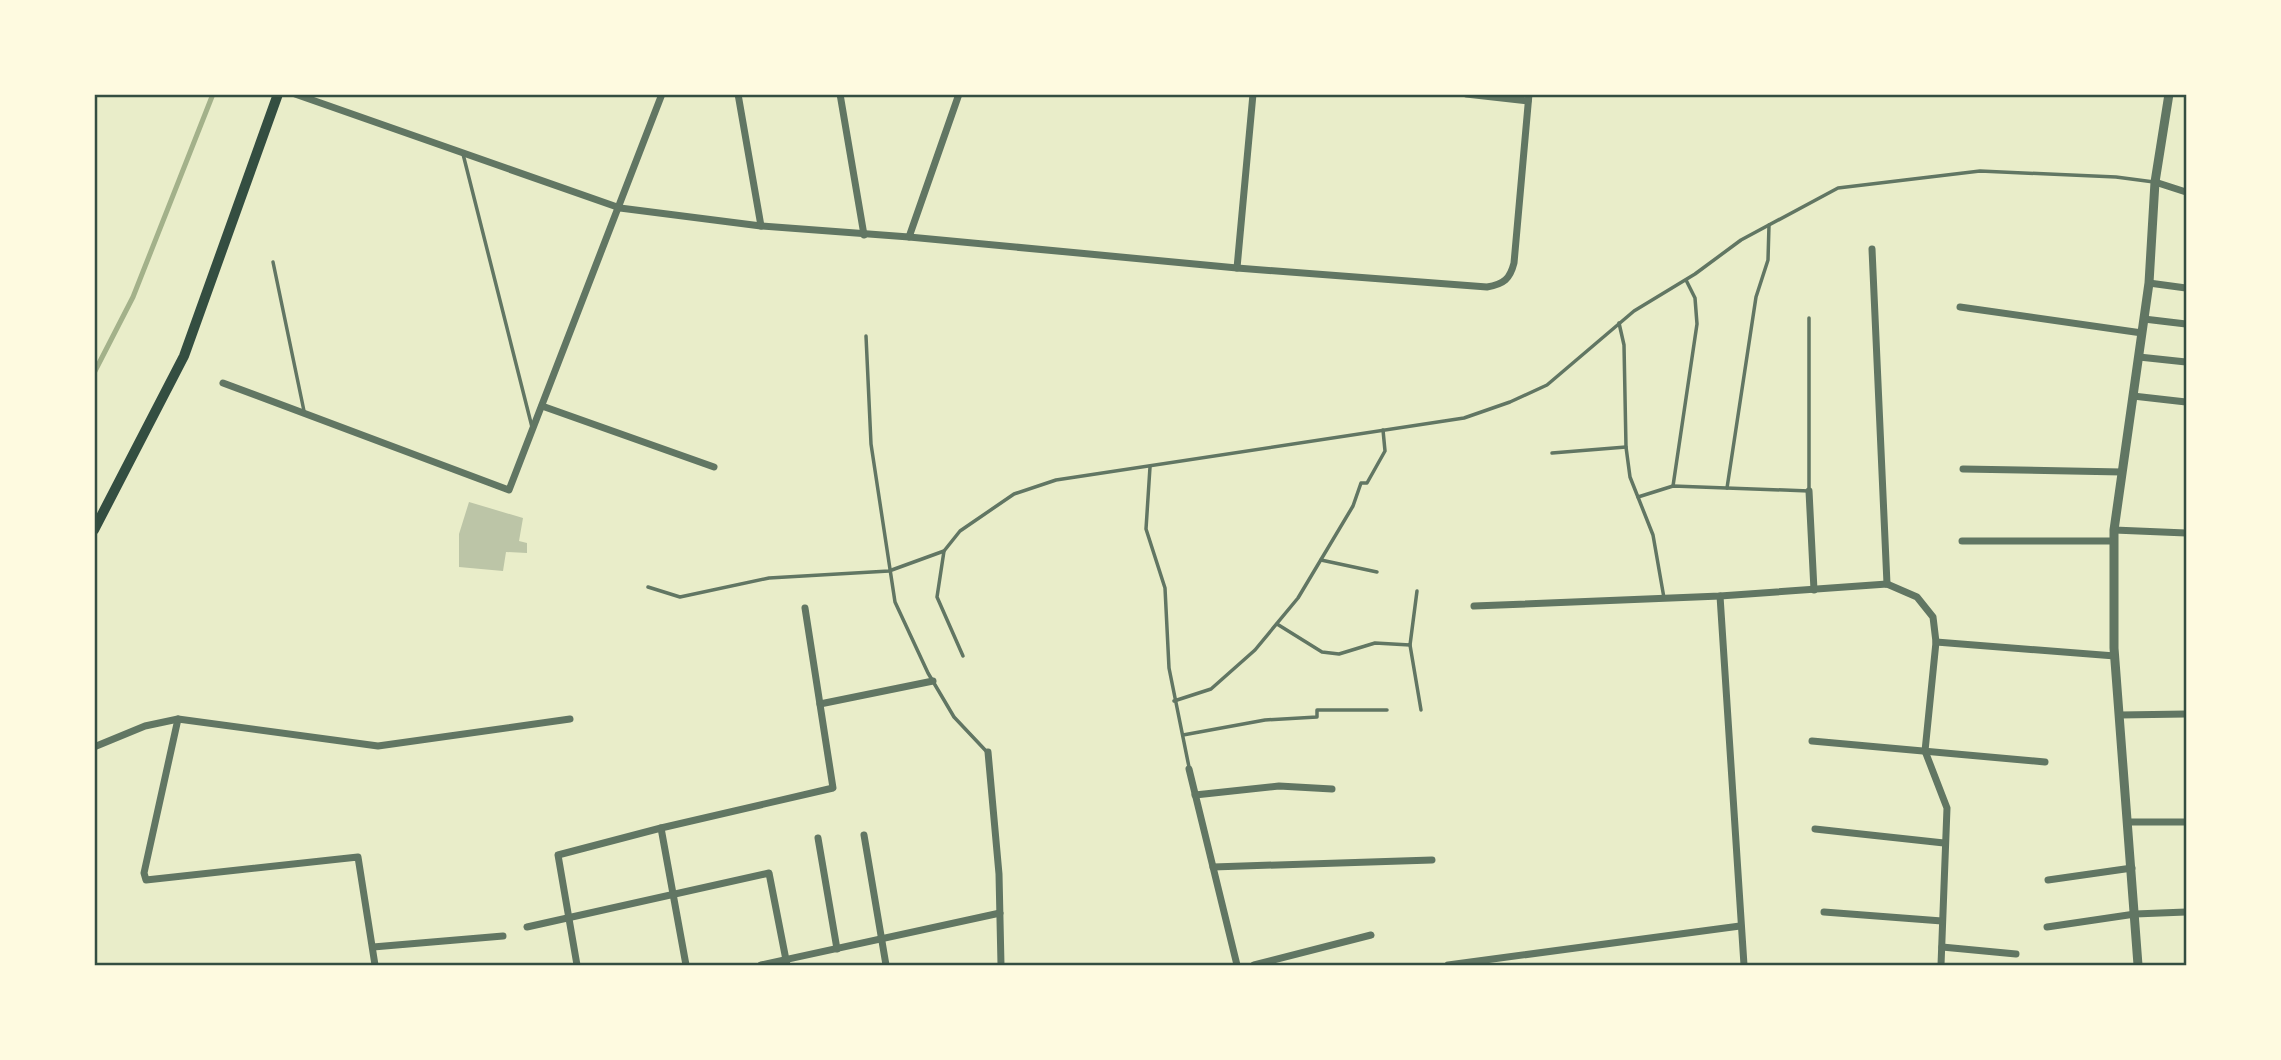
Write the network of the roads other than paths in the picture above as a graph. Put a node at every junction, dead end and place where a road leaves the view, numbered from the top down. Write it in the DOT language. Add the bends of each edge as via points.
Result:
graph roads {
  1 [pos="278,94"];
  2 [pos="295,94"];
  3 [pos="663,94"];
  4 [pos="738,94"];
  5 [pos="840,94"];
  6 [pos="952,94"];
  7 [pos="959,94"];
  8 [pos="1253,94"];
  9 [pos="1466,94"];
  10 [pos="2169,94"];
  11 [pos="1529,98"];
  12 [pos="955,107"];
  13 [pos="463,154"];
  14 [pos="2155,182"];
  15 [pos="2186,192"];
  16 [pos="620,208"];
  17 [pos="1769,225"];
  18 [pos="761,226"];
  19 [pos="864,234"];
  20 [pos="909,237"];
  21 [pos="1872,249"];
  22 [pos="272,262"];
  23 [pos="1237,268"];
  24 [pos="1686,280"];
  25 [pos="2149,283"];
  26 [pos="2186,288"];
  27 [pos="1960,307"];
  28 [pos="1810,318"];
  29 [pos="2144,319"];
  30 [pos="1619,323"];
  31 [pos="2186,324"];
  32 [pos="2143,332"];
  33 [pos="866,336"];
  34 [pos="2139,357"];
  35 [pos="2186,362"];
  36 [pos="223,383"];
  37 [pos="2133,396"];
  38 [pos="2186,402"];
  39 [pos="542,406"];
  40 [pos="303,411"];
  41 [pos="533,429"];
  42 [pos="1382,430"];
  43 [pos="1626,447"];
  44 [pos="1552,453"];
  45 [pos="714,467"];
  46 [pos="1150,467"];
  47 [pos="1964,469"];
  48 [pos="2122,472"];
  49 [pos="1673,486"];
  50 [pos="1727,488"];
  51 [pos="1809,491"];
  52 [pos="1637,497"];
  53 [pos="94,530"];
  54 [pos="2114,530"];
  55 [pos="2186,533"];
  56 [pos="1962,541"];
  57 [pos="2114,541"];
  58 [pos="944,551"];
  59 [pos="1321,561"];
  60 [pos="889,571"];
  61 [pos="1377,572"];
  62 [pos="1887,584"];
  63 [pos="648,587"];
  64 [pos="1814,590"];
  65 [pos="1417,591"];
  66 [pos="1720,596"];
  67 [pos="1665,599"];
  68 [pos="1474,606"];
  69 [pos="805,608"];
  70 [pos="1277,624"];
  71 [pos="1936,642"];
  72 [pos="1410,645"];
  73 [pos="963,656"];
  74 [pos="2115,656"];
  75 [pos="933,681"];
  76 [pos="1174,701"];
  77 [pos="820,704"];
  78 [pos="1387,710"];
  79 [pos="1420,710"];
  80 [pos="2186,714"];
  81 [pos="2120,715"];
  82 [pos="178,719"];
  83 [pos="570,719"];
  84 [pos="1183,735"];
  85 [pos="1812,741"];
  86 [pos="94,747"];
  87 [pos="1925,751"];
  88 [pos="988,752"];
  89 [pos="2045,762"];
  90 [pos="1189,769"];
  91 [pos="1332,789"];
  92 [pos="1195,796"];
  93 [pos="2129,822"];
  94 [pos="2186,822"];
  95 [pos="661,828"];
  96 [pos="1815,829"];
  97 [pos="864,835"];
  98 [pos="818,838"];
  99 [pos="1944,843"];
  100 [pos="1432,860"];
  101 [pos="1213,867"];
  102 [pos="2132,868"];
  103 [pos="2048,880"];
  104 [pos="671,896"];
  105 [pos="1824,912"];
  106 [pos="2186,912"];
  107 [pos="1000,913"];
  108 [pos="2135,914"];
  109 [pos="569,919"];
  110 [pos="1942,921"];
  111 [pos="1740,926"];
  112 [pos="527,927"];
  113 [pos="2047,927"];
  114 [pos="1371,935"];
  115 [pos="503,936"];
  116 [pos="880,941"];
  117 [pos="373,947"];
  118 [pos="1942,947"];
  119 [pos="838,949"];
  120 [pos="2017,954"];
  121 [pos="786,963"];
  122 [pos="375,965"];
  123 [pos="577,965"];
  124 [pos="687,965"];
  125 [pos="761,965"];
  126 [pos="886,965"];
  127 [pos="1001,965"];
  128 [pos="1237,965"];
  129 [pos="1254,965"];
  130 [pos="1448,965"];
  131 [pos="1744,965"];
  132 [pos="1941,965"];
  133 [pos="2138,965"];
  1 -- 53 [label="main road" via="184,356"];
  2 -- 13 [label="street"];
  3 -- 16 [label="street"];
  4 -- 18 [label="street"];
  5 -- 19 [label="street"];
  6 -- 12 [label="street"];
  7 -- 12 [label="street"];
  8 -- 23 [label="street"];
  9 -- 11 [label="street"];
  10 -- 14 [label="street"];
  11 -- 23 [label="street" via="1514,263 1510,277 1499,285"];
  12 -- 20 [label="street"];
  13 -- 16 [label="street"];
  13 -- 41 [label="lane"];
  14 -- 15 [label="street"];
  14 -- 17 [label="lane" via="1980,172 1932,176 1838,188"];
  14 -- 25 [label="street"];
  16 -- 18 [label="street"];
  16 -- 39 [label="street"];
  17 -- 24 [label="lane"];
  17 -- 50 [label="lane" via="1768,260 1756,297"];
  18 -- 19 [label="street"];
  19 -- 20 [label="street"];
  20 -- 23 [label="street"];
  21 -- 62 [label="street"];
  22 -- 40 [label="lane"];
  24 -- 30 [label="lane"];
  24 -- 49 [label="lane" via="1695,298 1697,324"];
  25 -- 26 [label="street"];
  25 -- 29 [label="street"];
  27 -- 32 [label="street"];
  28 -- 51 [label="lane"];
  29 -- 31 [label="street"];
  29 -- 32 [label="street"];
  30 -- 42 [label="lane" via="1548,385 1464,418"];
  30 -- 43 [label="lane"];
  32 -- 34 [label="street"];
  33 -- 60 [label="lane" via="869,420"];
  34 -- 35 [label="street"];
  34 -- 37 [label="street"];
  36 -- 40 [label="street"];
  37 -- 38 [label="street"];
  37 -- 48 [label="street"];
  39 -- 41 [label="street"];
  39 -- 45 [label="street"];
  40 -- 41 [label="street" via="505,490 511,487"];
  42 -- 46 [label="lane"];
  42 -- 59 [label="lane" via="1385,451 1367,483 1361,483"];
  43 -- 44 [label="lane"];
  43 -- 52 [label="lane"];
  46 -- 58 [label="lane" via="1056,480 1014,494 960,531"];
  46 -- 76 [label="lane" via="1146,529 1165,589"];
  47 -- 48 [label="street"];
  48 -- 54 [label="street"];
  49 -- 50 [label="lane"];
  49 -- 52 [label="lane"];
  50 -- 51 [label="lane"];
  51 -- 64 [label="street"];
  52 -- 67 [label="lane" via="1653,535"];
  54 -- 55 [label="street"];
  54 -- 57 [label="street"];
  56 -- 57 [label="street"];
  57 -- 74 [label="street"];
  58 -- 60 [label="lane"];
  58 -- 73 [label="lane" via="937,597"];
  59 -- 61 [label="lane"];
  59 -- 70 [label="lane"];
  60 -- 63 [label="lane" via="769,578 680,597"];
  60 -- 75 [label="lane" via="895,602"];
  62 -- 64 [label="street"];
  62 -- 71 [label="street" via="1917,597 1933,617"];
  64 -- 66 [label="street"];
  65 -- 72 [label="lane"];
  66 -- 67 [label="street"];
  66 -- 111 [label="street"];
  67 -- 68 [label="street"];
  69 -- 77 [label="street"];
  70 -- 72 [label="lane" via="1322,652 1339,654 1375,643"];
  70 -- 76 [label="lane" via="1211,689"];
  71 -- 74 [label="street"];
  71 -- 87 [label="street"];
  72 -- 79 [label="lane"];
  74 -- 81 [label="street"];
  75 -- 77 [label="street"];
  75 -- 88 [label="lane" via="954,717"];
  76 -- 84 [label="lane"];
  77 -- 95 [label="street" via="833,788"];
  78 -- 84 [label="lane" via="1317,710 1317,717 1265,720"];
  80 -- 81 [label="street"];
  81 -- 93 [label="street"];
  82 -- 83 [label="street" via="379,746"];
  82 -- 86 [label="street" via="145,726"];
  82 -- 117 [label="street" via="146,880 358,857"];
  84 -- 90 [label="lane"];
  85 -- 87 [label="street"];
  87 -- 89 [label="street"];
  87 -- 99 [label="street" via="1947,808"];
  88 -- 107 [label="street"];
  90 -- 92 [label="street"];
  91 -- 92 [label="street" via="1279,786"];
  92 -- 101 [label="street"];
  93 -- 94 [label="street"];
  93 -- 102 [label="street"];
  95 -- 104 [label="street"];
  95 -- 109 [label="street" via="558,855"];
  96 -- 99 [label="street"];
  97 -- 116 [label="street"];
  98 -- 119 [label="street"];
  99 -- 110 [label="street"];
  100 -- 101 [label="street"];
  101 -- 128 [label="street"];
  102 -- 103 [label="street"];
  102 -- 108 [label="street"];
  104 -- 109 [label="street"];
  104 -- 121 [label="street" via="769,873"];
  104 -- 124 [label="street"];
  105 -- 110 [label="street"];
  106 -- 108 [label="street"];
  107 -- 116 [label="street"];
  107 -- 127 [label="street"];
  108 -- 113 [label="street"];
  108 -- 133 [label="street"];
  109 -- 112 [label="street"];
  109 -- 123 [label="street"];
  110 -- 118 [label="street"];
  111 -- 130 [label="street"];
  111 -- 131 [label="street"];
  114 -- 129 [label="street"];
  115 -- 117 [label="street"];
  116 -- 119 [label="street"];
  116 -- 126 [label="street"];
  117 -- 122 [label="street"];
  118 -- 120 [label="street"];
  118 -- 132 [label="street"];
  119 -- 121 [label="street"];
  121 -- 125 [label="street"];
}
